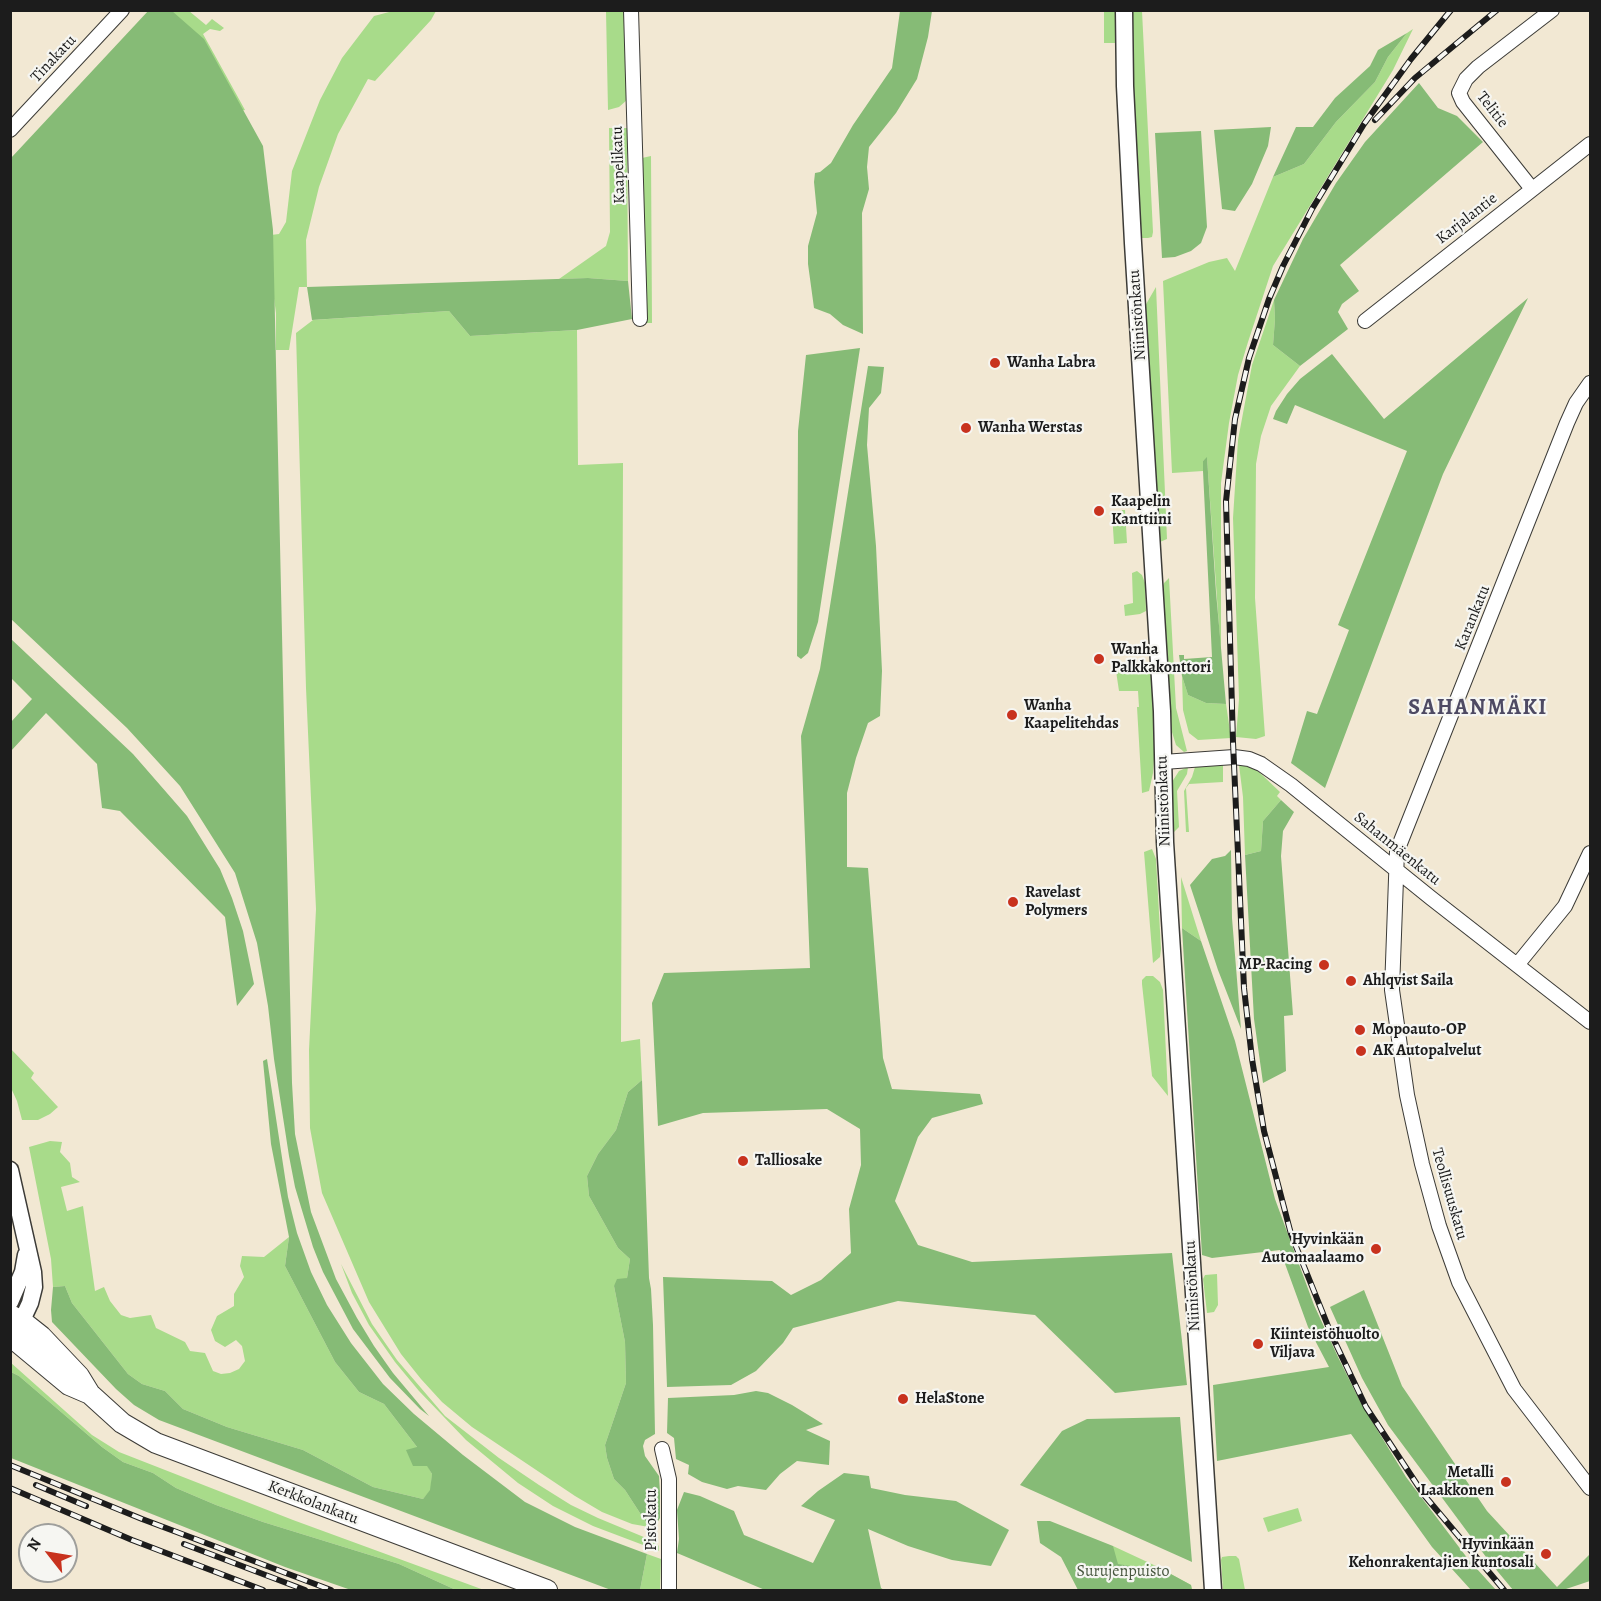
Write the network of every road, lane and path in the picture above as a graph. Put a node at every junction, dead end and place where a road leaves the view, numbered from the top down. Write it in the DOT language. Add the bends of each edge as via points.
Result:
graph roads {
  1 [pos="122,10"];
  2 [pos="631,10"];
  3 [pos="1124,10"];
  4 [pos="1552,10"];
  5 [pos="10,130"];
  6 [pos="1590,144"];
  7 [pos="1532,189"];
  8 [pos="639,319"];
  9 [pos="1365,321"];
  10 [pos="1590,382"];
  11 [pos="1163,762"];
  12 [pos="1590,853"];
  13 [pos="1396,870"];
  14 [pos="1516,965"];
  15 [pos="1590,1022"];
  16 [pos="10,1170"];
  17 [pos="27,1248"];
  18 [pos="10,1302"];
  19 [pos="14,1327"];
  20 [pos="662,1449"];
  21 [pos="1590,1488"];
  22 [pos="547,1590"];
  23 [pos="669,1590"];
  24 [pos="1213,1590"];
  1 -- 5 [label="street, Tinakatu"];
  2 -- 8 [label="street, Kaapelikatu"];
  3 -- 11 [label="street, Niinistönkatu"];
  4 -- 7 [label="street, Telitie" via="1478,67 1459,93"];
  6 -- 7 [label="street, Karjalantie"];
  7 -- 9 [label="street, Karjalantie"];
  10 -- 13 [label="street, Karankatu" via="1567,423 1397,851"];
  11 -- 13 [label="street, Sahanmäenkatu" via="1234,757 1261,764"];
  11 -- 24 [label="street, Niinistönkatu"];
  12 -- 14 [label="street" via="1565,906"];
  13 -- 14 [label="street, Sahanmäenkatu"];
  13 -- 21 [label="street, Teollisuuskatu" via="1392,990 1407,1095 1439,1226 1459,1282 1514,1389"];
  14 -- 15 [label="street, Sahanmäenkatu"];
  16 -- 17 [label="street, Kerkkolankatu"];
  17 -- 18 [label="street, Kerkkolankatu" via="23,1272"];
  17 -- 19 [label="street, Kerkkolankatu" via="34,1287"];
  19 -- 22 [label="main road, Kerkkolankatu" via="69,1385 90,1395 122,1423 156,1443"];
  20 -- 23 [label="street, Pistokatu" via="669,1479"];
}
